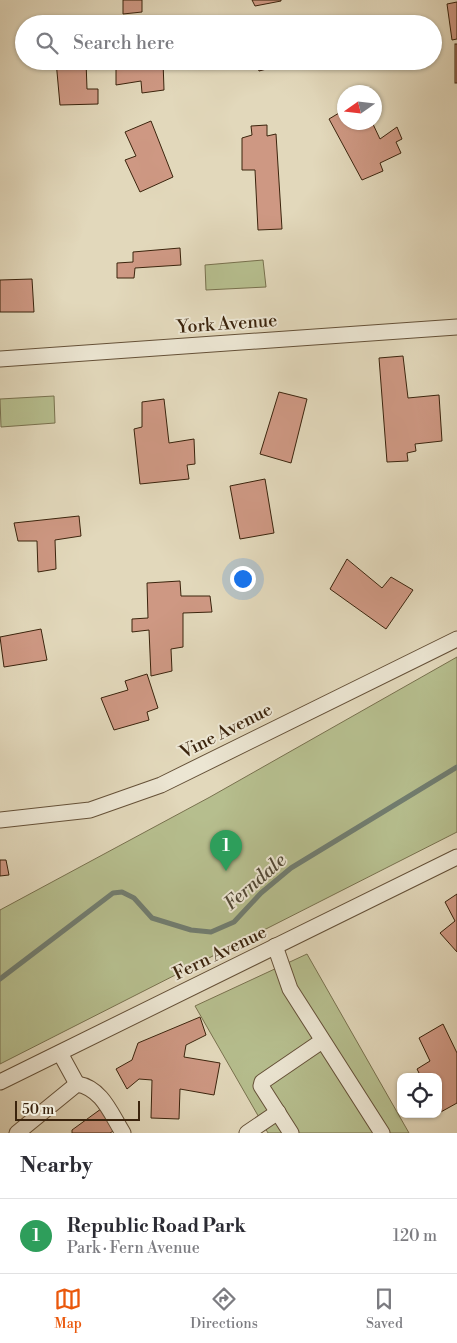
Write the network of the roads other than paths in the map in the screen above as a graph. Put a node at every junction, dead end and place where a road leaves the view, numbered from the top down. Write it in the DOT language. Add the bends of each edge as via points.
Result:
graph roads {
  1 [pos="457,327"];
  2 [pos="0,359"];
  3 [pos="457,639"];
  4 [pos="0,820"];
  5 [pos="457,857"];
  6 [pos="276,946"];
  7 [pos="322,1041"];
  8 [pos="60,1052"];
  9 [pos="0,1082"];
  10 [pos="77,1084"];
  11 [pos="278,1112"];
  12 [pos="17,1133"];
  13 [pos="123,1133"];
  14 [pos="247,1133"];
  15 [pos="291,1133"];
  16 [pos="382,1133"];
  1 -- 2 [label="street, York Avenue"];
  3 -- 4 [label="street, Vine Avenue" via="131,797 90,810"];
  5 -- 6 [label="street, Fern Avenue"];
  6 -- 7 [label="street" via="290,989"];
  6 -- 8 [label="street, Fern Avenue"];
  7 -- 11 [label="street" via="262,1082"];
  7 -- 16 [label="street"];
  8 -- 9 [label="street, Fern Avenue"];
  8 -- 10 [label="street"];
  10 -- 12 [label="street"];
  10 -- 13 [label="street" via="85,1085 103,1099"];
  11 -- 14 [label="street"];
  11 -- 15 [label="street"];
}
